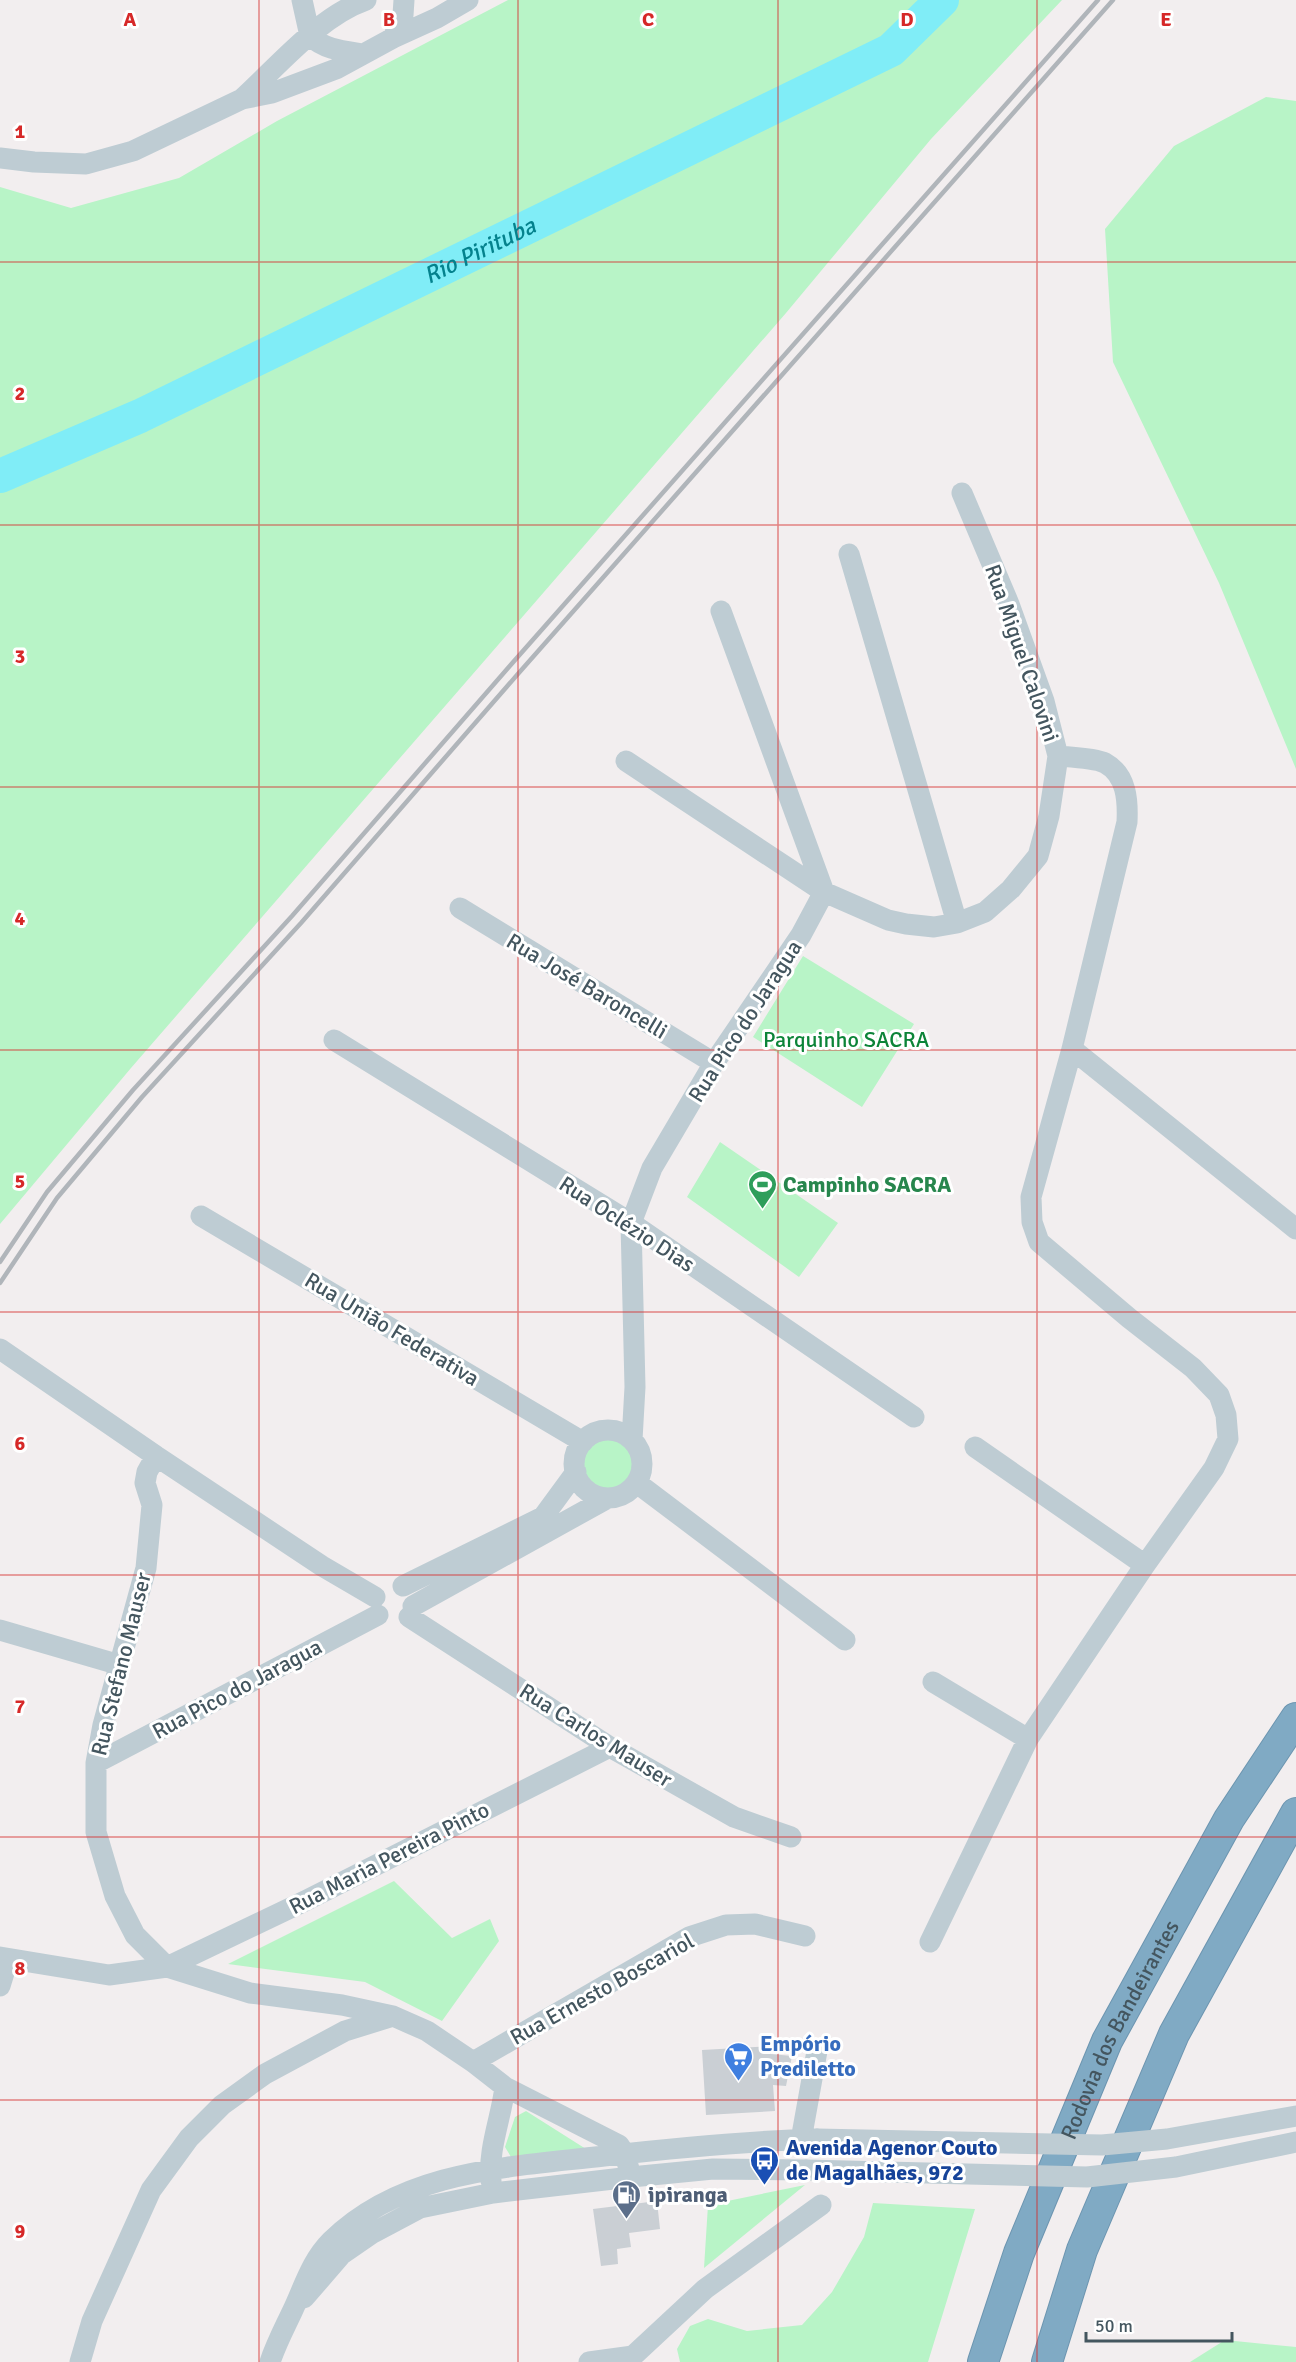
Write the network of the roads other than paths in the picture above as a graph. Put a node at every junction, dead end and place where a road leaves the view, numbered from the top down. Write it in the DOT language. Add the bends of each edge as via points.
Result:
graph roads {
  1 [pos="302,0"];
  2 [pos="366,0"];
  3 [pos="404,0"];
  4 [pos="468,0"];
  5 [pos="310,36"];
  6 [pos="393,38"];
  7 [pos="363,54"];
  8 [pos="242,99"];
  9 [pos="0,158"];
  10 [pos="962,493"];
  11 [pos="849,554"];
  12 [pos="721,611"];
  13 [pos="1058,756"];
  14 [pos="626,761"];
  15 [pos="824,892"];
  16 [pos="460,908"];
  17 [pos="957,923"];
  18 [pos="334,1040"];
  19 [pos="1072,1049"];
  20 [pos="714,1063"];
  21 [pos="201,1216"];
  22 [pos="631,1223"];
  23 [pos="1296,1229"];
  24 [pos="0,1349"];
  25 [pos="914,1417"];
  26 [pos="632,1440"];
  27 [pos="583,1442"];
  28 [pos="975,1448"];
  29 [pos="156,1456"];
  30 [pos="576,1472"];
  31 [pos="637,1483"];
  32 [pos="608,1498"];
  33 [pos="1145,1565"];
  34 [pos="403,1586"];
  35 [pos="376,1606"];
  36 [pos="411,1612"];
  37 [pos="0,1630"];
  38 [pos="845,1640"];
  39 [pos="120,1665"];
  40 [pos="933,1682"];
  41 [pos="1296,1718"];
  42 [pos="1028,1739"];
  43 [pos="610,1747"];
  44 [pos="96,1763"];
  45 [pos="1296,1813"];
  46 [pos="791,1837"];
  47 [pos="804,1936"];
  48 [pos="930,1942"];
  49 [pos="4,1958"];
  50 [pos="167,1967"];
  51 [pos="0,1986"];
  52 [pos="393,2016"];
  53 [pos="817,2051"];
  54 [pos="473,2061"];
  55 [pos="505,2087"];
  56 [pos="1296,2116"];
  57 [pos="597,2132"];
  58 [pos="809,2139"];
  59 [pos="1296,2142"];
  60 [pos="656,2150"];
  61 [pos="625,2154"];
  62 [pos="490,2169"];
  63 [pos="631,2176"];
  64 [pos="493,2193"];
  65 [pos="821,2205"];
  66 [pos="293,2310"];
  67 [pos="640,2359"];
  68 [pos="80,2362"];
  69 [pos="270,2362"];
  70 [pos="589,2362"];
  71 [pos="983,2362"];
  72 [pos="1047,2362"];
  1 -- 5 [label="street"];
  2 -- 5 [label="street" via="351,5"];
  3 -- 6 [label="street" via="403,15"];
  4 -- 6 [label="street"];
  5 -- 7 [label="street" via="337,51"];
  5 -- 8 [label="street"];
  6 -- 7 [label="street"];
  7 -- 8 [label="street" via="294,86"];
  8 -- 9 [label="street" via="133,151 86,164"];
  10 -- 13 [label="street, Rua Miguel Calovini" via="1009,604 1044,701"];
  11 -- 17 [label="street"];
  12 -- 15 [label="street"];
  13 -- 17 [label="street, Rua Miguel Calovini" via="1038,856 1011,890 985,912"];
  13 -- 19 [label="street" via="1104,763 1120,776 1128,801 1127,822"];
  14 -- 15 [label="street, Rua Miguel Calovini"];
  15 -- 17 [label="street, Rua Miguel Calovini" via="888,920 934,927"];
  15 -- 20 [label="street, Rua Pico do Jaragua" via="801,935"];
  16 -- 20 [label="street, Rua José Baroncelli"];
  18 -- 22 [label="street, Rua Oclézio Dias"];
  19 -- 23 [label="street"];
  19 -- 33 [label="street" via="1031,1197 1032,1222 1039,1242 1193,1368 1219,1395 1226,1415 1228,1439 1214,1468"];
  20 -- 22 [label="street, Rua Pico do Jaragua" via="652,1168"];
  21 -- 27 [label="street, Rua União Federativa"];
  22 -- 25 [label="street, Rua Oclézio Dias"];
  22 -- 26 [label="street, Rua Pico do Jaragua" via="635,1387"];
  24 -- 29 [label="street"];
  26 -- 27 [label="street" via="612,1430 591,1435"];
  26 -- 31 [label="street" via="642,1461"];
  27 -- 30 [label="street" via="577,1451"];
  28 -- 33 [label="street"];
  29 -- 35 [label="street"];
  29 -- 39 [label="street, Rua Stefano Mauser" via="145,1483 152,1505 146,1568"];
  30 -- 32 [label="street" via="587,1490"];
  30 -- 34 [label="street" via="543,1517"];
  31 -- 32 [label="street" via="629,1491"];
  31 -- 38 [label="street"];
  32 -- 36 [label="street"];
  33 -- 42 [label="street"];
  34 -- 35 [label="street" via="386,1586"];
  34 -- 36 [label="street" via="409,1592"];
  35 -- 36 [label="street" via="390,1623 401,1622"];
  35 -- 44 [label="street, Rua Pico do Jaragua"];
  36 -- 43 [label="street, Rua Carlos Mauser"];
  37 -- 39 [label="street"];
  39 -- 44 [label="street, Rua Stefano Mauser"];
  40 -- 42 [label="street"];
  41 -- 71 [label="highway, Rodovia dos Bandeirantes" via="1229,1819 1107,2041 1019,2253"];
  42 -- 48 [label="street"];
  43 -- 46 [label="street, Rua Carlos Mauser" via="734,1817"];
  43 -- 50 [label="street, Rua Maria Pereira Pinto"];
  44 -- 50 [label="street, Rua Stefano Mauser" via="96,1832 115,1896 135,1935"];
  45 -- 72 [label="highway" via="1174,2034 1082,2250"];
  47 -- 54 [label="street, Rua Ernesto Boscariol" via="755,1924 726,1925 689,1937"];
  49 -- 50 [label="street" via="109,1975"];
  49 -- 51 [label="street"];
  50 -- 52 [label="street, Rua Stefano Mauser" via="250,1993"];
  52 -- 54 [label="street, Rua Stefano Mauser" via="427,2031"];
  52 -- 68 [label="street" via="345,2031 266,2074 222,2105 189,2138 151,2190 92,2322"];
  53 -- 58 [label="street"];
  54 -- 55 [label="street, Rua Stefano Mauser"];
  55 -- 57 [label="street, Rua Stefano Mauser"];
  55 -- 62 [label="street"];
  56 -- 58 [label="street, bridge" via="1167,2139 1102,2145"];
  57 -- 60 [label="street, Rua Stefano Mauser" via="635,2140"];
  57 -- 61 [label="street, Rua Stefano Mauser" via="619,2145"];
  58 -- 60 [label="street"];
  59 -- 63 [label="street, bridge" via="1176,2167 1087,2176 713,2169"];
  60 -- 61 [label="street"];
  61 -- 62 [label="street"];
  61 -- 63 [label="street"];
  62 -- 64 [label="street"];
  62 -- 66 [label="street" via="408,2191 353,2224 331,2241 311,2267"];
  63 -- 64 [label="street"];
  64 -- 66 [label="street" via="420,2208 371,2234 342,2254"];
  65 -- 67 [label="street" via="705,2289"];
  66 -- 69 [label="street"];
  67 -- 70 [label="street"];
}
